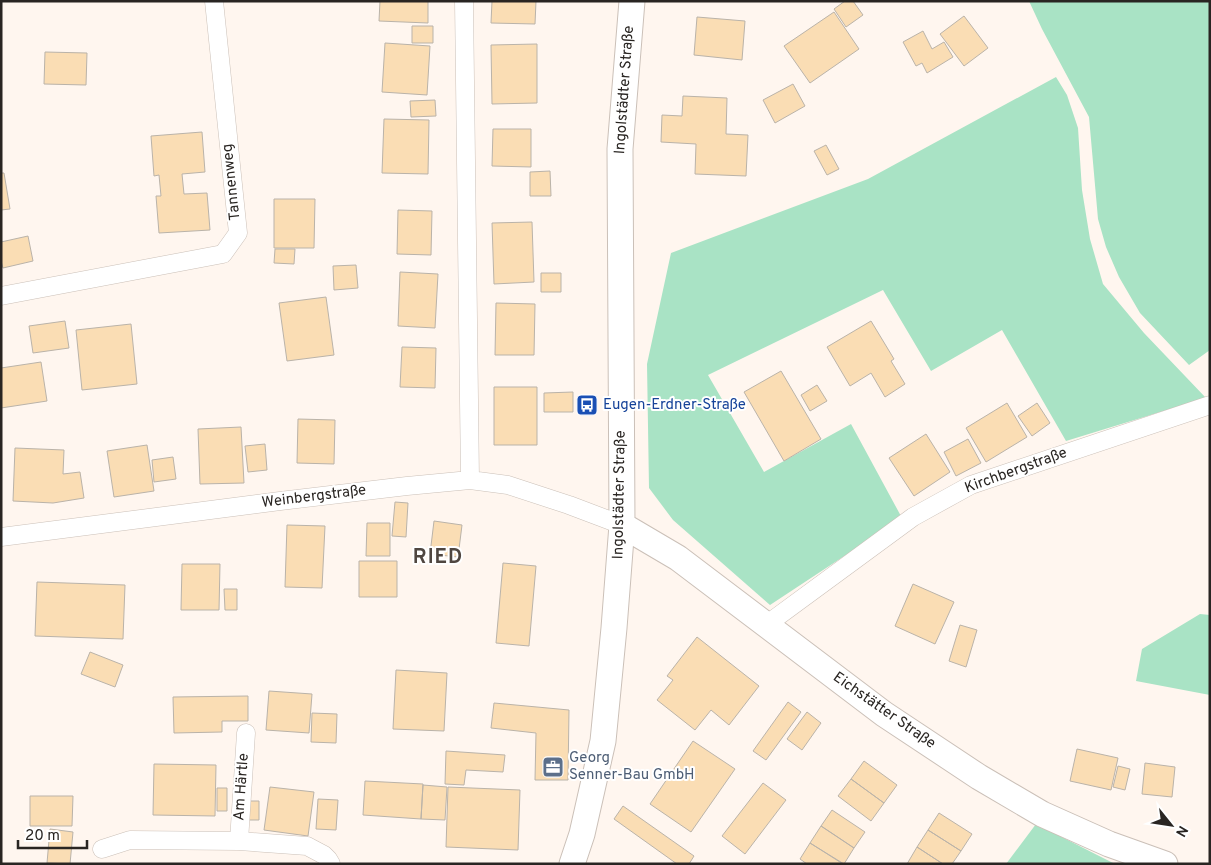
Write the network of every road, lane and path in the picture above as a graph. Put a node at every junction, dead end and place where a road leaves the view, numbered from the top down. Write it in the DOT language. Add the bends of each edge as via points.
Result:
graph roads {
  1 [pos="214,1"];
  2 [pos="464,1"];
  3 [pos="632,1"];
  4 [pos="1,296"];
  5 [pos="1210,405"];
  6 [pos="470,480"];
  7 [pos="622,525"];
  8 [pos="1,537"];
  9 [pos="766,625"];
  10 [pos="246,733"];
  11 [pos="239,841"];
  12 [pos="102,848"];
  13 [pos="331,864"];
  14 [pos="572,864"];
  15 [pos="1165,864"];
  1 -- 4 [label="street, Tannenweg" via="238,233 223,254"];
  2 -- 6 [label="street"];
  3 -- 7 [label="main road, Ingolstädter Straße" via="620,149"];
  5 -- 9 [label="street, Kirchbergstraße" via="971,485 913,517"];
  6 -- 7 [label="street, Weinbergstraße" via="508,485"];
  6 -- 8 [label="street, Weinbergstraße"];
  7 -- 9 [label="main road, Eichstätter Straße" via="678,558"];
  7 -- 14 [label="main road, Ingolstädter Straße" via="602,741 582,834"];
  9 -- 15 [label="main road, Eichstätter Straße" via="884,714 987,782 1042,814"];
  10 -- 11 [label="street, Am Härtle"];
  11 -- 12 [label="street, Am Härtle" via="130,840"];
  11 -- 13 [label="street, Am Härtle" via="307,846 324,855"];
}
